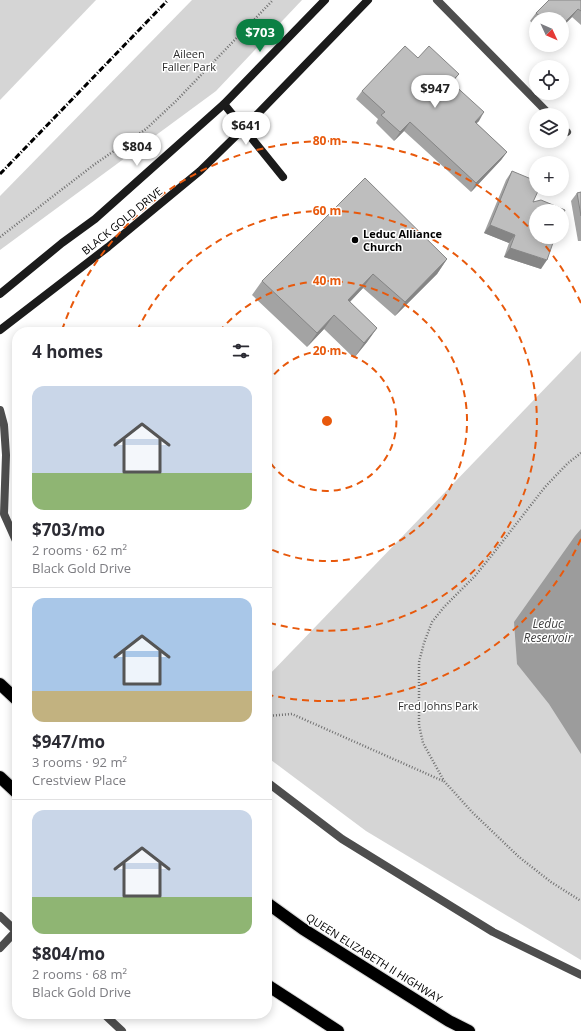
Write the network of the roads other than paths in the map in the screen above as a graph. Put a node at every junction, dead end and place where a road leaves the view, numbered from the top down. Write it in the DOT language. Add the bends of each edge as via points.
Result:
graph roads {
  1 [pos="325,0"];
  2 [pos="368,0"];
  3 [pos="438,0"];
  4 [pos="224,104"];
  5 [pos="543,108"];
  6 [pos="244,128"];
  7 [pos="283,177"];
  8 [pos="0,294"];
  9 [pos="0,330"];
  10 [pos="0,410"];
  11 [pos="12,532"];
  12 [pos="0,684"];
  13 [pos="12,695"];
  14 [pos="0,777"];
  15 [pos="272,786"];
  16 [pos="12,788"];
  17 [pos="272,908"];
  18 [pos="0,916"];
  19 [pos="12,927"];
  20 [pos="12,936"];
  21 [pos="0,948"];
  22 [pos="581,975"];
  23 [pos="272,988"];
  24 [pos="109,1019"];
  25 [pos="449,1021"];
  26 [pos="122,1031"];
  27 [pos="338,1031"];
  28 [pos="468,1031"];
  29 [pos="473,1031"];
  1 -- 4 [label="main road, BLACK GOLD DRIVE"];
  2 -- 6 [label="main road, BLACK GOLD DRIVE"];
  3 -- 5 [label="street"];
  4 -- 6 [label="main road"];
  4 -- 8 [label="main road, BLACK GOLD DRIVE" via="95,219"];
  6 -- 7 [label="main road"];
  6 -- 9 [label="main road, BLACK GOLD DRIVE" via="200,171 114,242"];
  10 -- 11 [label="street" via="6,455 4,514"];
  12 -- 13 [label="highway"];
  14 -- 16 [label="highway"];
  15 -- 22 [label="street" via="342,839 493,932"];
  17 -- 25 [label="highway, QUEEN ELIZABETH II HIGHWAY"];
  18 -- 19 [label="street"];
  20 -- 21 [label="street"];
  23 -- 27 [label="highway"];
  24 -- 26 [label="street"];
  25 -- 28 [label="highway, QUEEN ELIZABETH II HIGHWAY"];
  25 -- 29 [label="highway"];
}
